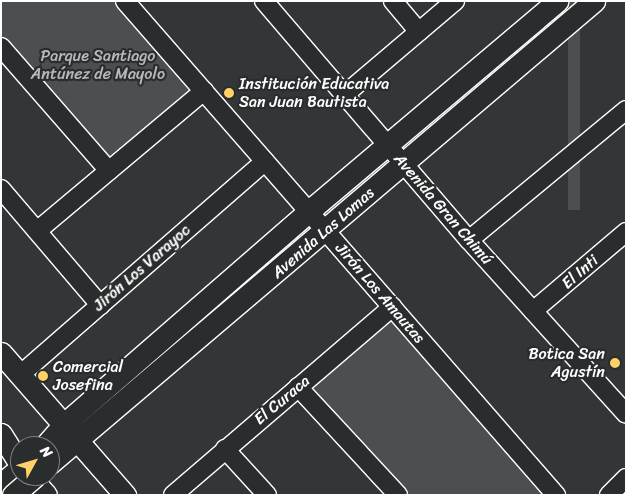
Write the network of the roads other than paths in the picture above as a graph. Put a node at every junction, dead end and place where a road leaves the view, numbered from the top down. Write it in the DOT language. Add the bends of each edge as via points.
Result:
graph roads {
  1 [pos="125,1"];
  2 [pos="264,1"];
  3 [pos="393,1"];
  4 [pos="455,1"];
  5 [pos="557,1"];
  6 [pos="594,1"];
  7 [pos="419,32"];
  8 [pos="1,47"];
  9 [pos="204,91"];
  10 [pos="343,96"];
  11 [pos="626,110"];
  12 [pos="386,144"];
  13 [pos="265,161"];
  14 [pos="404,163"];
  15 [pos="108,171"];
  16 [pos="1,189"];
  17 [pos="308,212"];
  18 [pos="37,231"];
  19 [pos="326,231"];
  20 [pos="469,240"];
  21 [pos="622,241"];
  22 [pos="100,305"];
  23 [pos="392,307"];
  24 [pos="533,311"];
  25 [pos="1,353"];
  26 [pos="11,375"];
  27 [pos="298,387"];
  28 [pos="626,414"];
  29 [pos="1,434"];
  30 [pos="52,436"];
  31 [pos="60,445"];
  32 [pos="60,445"];
  33 [pos="60,447"];
  34 [pos="60,447"];
  35 [pos="10,449"];
  36 [pos="225,449"];
  37 [pos="626,478"];
  38 [pos="23,486"];
  39 [pos="13,495"];
  40 [pos="105,495"];
  41 [pos="124,495"];
  42 [pos="173,495"];
  43 [pos="267,495"];
  44 [pos="398,495"];
  45 [pos="556,495"];
  46 [pos="609,495"];
  1 -- 9 [label="street, Jirón Los Amautas"];
  2 -- 10 [label="street, Avenida Gran Chimú"];
  3 -- 7 [label="street"];
  4 -- 7 [label="street"];
  5 -- 12 [label="main road, Avenida Las Lomas"];
  6 -- 14 [label="main road, Avenida Las Lomas"];
  7 -- 10 [label="street"];
  8 -- 15 [label="street"];
  9 -- 13 [label="street, Jirón Los Amautas"];
  9 -- 15 [label="street"];
  10 -- 12 [label="street, Avenida Gran Chimú"];
  11 -- 20 [label="street"];
  12 -- 14 [label="street, Avenida Gran Chimú"];
  12 -- 17 [label="main road, Avenida Las Lomas"];
  13 -- 17 [label="street, Jirón Los Amautas"];
  13 -- 22 [label="street, Jirón Los Varayoc"];
  14 -- 19 [label="main road, Avenida Las Lomas"];
  14 -- 20 [label="street, Avenida Gran Chimú"];
  15 -- 18 [label="street"];
  16 -- 18 [label="street"];
  17 -- 19 [label="street, Jirón Los Amautas"];
  17 -- 31 [label="main road, Avenida Las Lomas"];
  18 -- 22 [label="street"];
  19 -- 23 [label="street, Jirón Los Amautas"];
  19 -- 32 [label="main road, Avenida Las Lomas"];
  20 -- 24 [label="street, Avenida Gran Chimú"];
  21 -- 24 [label="street, El Inti"];
  22 -- 26 [label="street, Jirón Los Varayoc"];
  23 -- 27 [label="street, El Curaca"];
  23 -- 45 [label="street, Jirón Los Amautas"];
  24 -- 28 [label="street, Avenida Gran Chimú"];
  25 -- 26 [label="main road"];
  26 -- 30 [label="main road"];
  27 -- 36 [label="street, El Curaca"];
  27 -- 44 [label="street"];
  29 -- 35 [label="main road"];
  33 -- 40 [label="main road"];
  34 -- 41 [label="main road"];
  36 -- 42 [label="street, El Curaca"];
  36 -- 43 [label="street"];
  37 -- 46 [label="street"];
  38 -- 39 [label="main road, bridge"];
}
